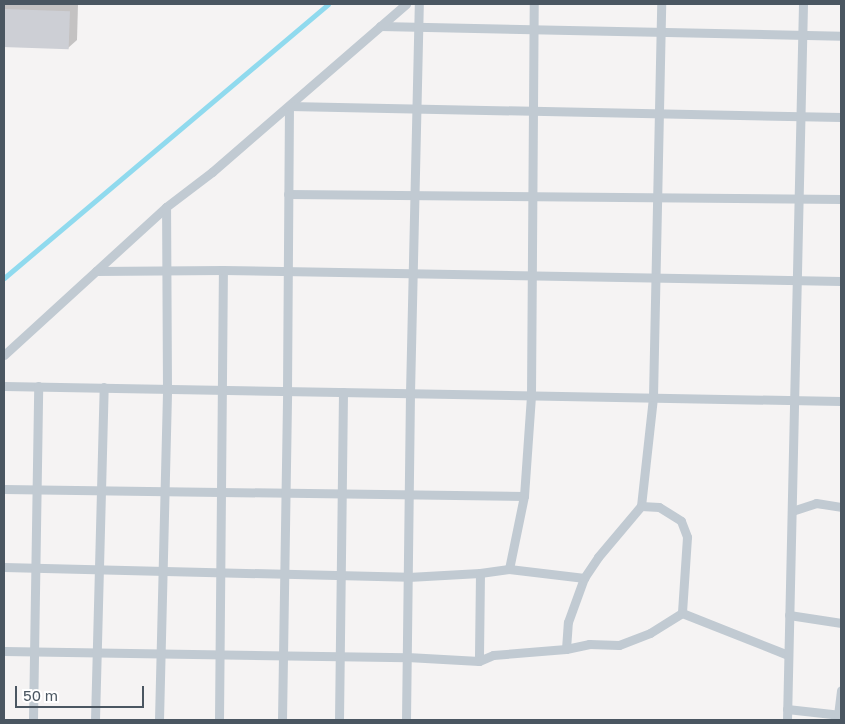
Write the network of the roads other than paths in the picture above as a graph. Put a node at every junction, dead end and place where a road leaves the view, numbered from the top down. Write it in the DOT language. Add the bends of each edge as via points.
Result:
graph roads {
  1 [pos="406,4"];
  2 [pos="419,4"];
  3 [pos="534,4"];
  4 [pos="660,4"];
  5 [pos="803,4"];
  6 [pos="380,26"];
  7 [pos="418,27"];
  8 [pos="534,30"];
  9 [pos="660,33"];
  10 [pos="802,36"];
  11 [pos="841,36"];
  12 [pos="289,106"];
  13 [pos="416,108"];
  14 [pos="534,111"];
  15 [pos="658,113"];
  16 [pos="800,116"];
  17 [pos="841,117"];
  18 [pos="288,194"];
  19 [pos="415,194"];
  20 [pos="533,196"];
  21 [pos="657,196"];
  22 [pos="798,198"];
  23 [pos="841,199"];
  24 [pos="166,207"];
  25 [pos="96,270"];
  26 [pos="166,270"];
  27 [pos="223,270"];
  28 [pos="288,271"];
  29 [pos="413,273"];
  30 [pos="532,275"];
  31 [pos="655,277"];
  32 [pos="797,280"];
  33 [pos="841,281"];
  34 [pos="4,355"];
  35 [pos="4,386"];
  36 [pos="38,386"];
  37 [pos="104,387"];
  38 [pos="167,388"];
  39 [pos="222,390"];
  40 [pos="287,391"];
  41 [pos="344,392"];
  42 [pos="410,393"];
  43 [pos="531,395"];
  44 [pos="653,398"];
  45 [pos="794,400"];
  46 [pos="841,401"];
  47 [pos="4,489"];
  48 [pos="36,490"];
  49 [pos="101,490"];
  50 [pos="164,491"];
  51 [pos="221,492"];
  52 [pos="286,493"];
  53 [pos="342,494"];
  54 [pos="409,494"];
  55 [pos="524,496"];
  56 [pos="642,506"];
  57 [pos="841,507"];
  58 [pos="792,511"];
  59 [pos="4,567"];
  60 [pos="35,568"];
  61 [pos="509,569"];
  62 [pos="99,570"];
  63 [pos="162,571"];
  64 [pos="220,572"];
  65 [pos="480,573"];
  66 [pos="284,574"];
  67 [pos="341,575"];
  68 [pos="408,577"];
  69 [pos="584,578"];
  70 [pos="682,613"];
  71 [pos="789,615"];
  72 [pos="841,623"];
  73 [pos="566,649"];
  74 [pos="4,651"];
  75 [pos="34,652"];
  76 [pos="97,652"];
  77 [pos="160,653"];
  78 [pos="220,654"];
  79 [pos="283,655"];
  80 [pos="788,655"];
  81 [pos="340,656"];
  82 [pos="407,657"];
  83 [pos="478,661"];
  84 [pos="841,690"];
  85 [pos="787,709"];
  86 [pos="840,715"];
  87 [pos="33,720"];
  88 [pos="95,720"];
  89 [pos="159,720"];
  90 [pos="219,720"];
  91 [pos="282,720"];
  92 [pos="339,720"];
  93 [pos="406,720"];
  94 [pos="787,720"];
  1 -- 6 [label="lane"];
  2 -- 7 [label="lane"];
  3 -- 8 [label="lane"];
  4 -- 9 [label="lane"];
  5 -- 10 [label="lane"];
  6 -- 7 [label="lane"];
  6 -- 12 [label="lane"];
  7 -- 8 [label="lane"];
  7 -- 13 [label="lane"];
  8 -- 9 [label="lane"];
  8 -- 14 [label="lane"];
  9 -- 10 [label="lane"];
  9 -- 15 [label="lane"];
  10 -- 11 [label="lane"];
  10 -- 16 [label="lane"];
  12 -- 13 [label="lane"];
  12 -- 18 [label="lane"];
  12 -- 24 [label="lane"];
  13 -- 14 [label="lane"];
  13 -- 19 [label="lane"];
  14 -- 15 [label="lane"];
  14 -- 20 [label="lane"];
  15 -- 16 [label="lane"];
  15 -- 21 [label="lane"];
  16 -- 17 [label="lane"];
  16 -- 22 [label="lane"];
  18 -- 19 [label="lane"];
  18 -- 28 [label="lane"];
  19 -- 20 [label="lane"];
  19 -- 29 [label="lane"];
  20 -- 21 [label="lane"];
  20 -- 30 [label="lane"];
  21 -- 22 [label="lane"];
  21 -- 31 [label="lane"];
  22 -- 23 [label="lane"];
  22 -- 32 [label="lane"];
  24 -- 25 [label="lane"];
  24 -- 26 [label="lane"];
  25 -- 26 [label="lane"];
  25 -- 34 [label="lane"];
  26 -- 27 [label="lane"];
  26 -- 38 [label="lane"];
  27 -- 28 [label="lane"];
  27 -- 39 [label="lane"];
  28 -- 29 [label="lane"];
  28 -- 40 [label="lane"];
  29 -- 30 [label="lane"];
  29 -- 42 [label="lane"];
  30 -- 31 [label="lane"];
  30 -- 43 [label="lane"];
  31 -- 32 [label="lane"];
  31 -- 44 [label="lane"];
  32 -- 33 [label="lane"];
  32 -- 45 [label="lane"];
  35 -- 36 [label="lane"];
  36 -- 37 [label="lane"];
  36 -- 48 [label="lane"];
  37 -- 38 [label="lane"];
  37 -- 49 [label="lane"];
  38 -- 39 [label="lane"];
  38 -- 50 [label="lane"];
  39 -- 40 [label="lane"];
  39 -- 51 [label="lane"];
  40 -- 41 [label="lane"];
  40 -- 52 [label="lane"];
  41 -- 42 [label="lane"];
  41 -- 53 [label="lane"];
  42 -- 43 [label="lane"];
  42 -- 54 [label="lane"];
  43 -- 44 [label="lane"];
  43 -- 55 [label="lane"];
  44 -- 45 [label="lane"];
  44 -- 56 [label="lane"];
  45 -- 46 [label="lane"];
  45 -- 58 [label="lane"];
  47 -- 48 [label="lane"];
  48 -- 49 [label="lane"];
  48 -- 60 [label="lane"];
  49 -- 50 [label="lane"];
  49 -- 62 [label="lane"];
  50 -- 51 [label="lane"];
  50 -- 63 [label="lane"];
  51 -- 52 [label="lane"];
  51 -- 64 [label="lane"];
  52 -- 53 [label="lane"];
  52 -- 66 [label="lane"];
  53 -- 54 [label="lane"];
  53 -- 67 [label="lane"];
  54 -- 55 [label="lane"];
  54 -- 68 [label="lane"];
  55 -- 61 [label="lane"];
  56 -- 69 [label="lane"];
  56 -- 70 [label="lane" via="659,507 681,522 688,537"];
  57 -- 58 [label="lane" via="816,503"];
  58 -- 71 [label="lane"];
  59 -- 60 [label="lane"];
  60 -- 62 [label="lane"];
  60 -- 75 [label="lane"];
  61 -- 65 [label="lane"];
  61 -- 69 [label="lane"];
  62 -- 63 [label="lane"];
  62 -- 76 [label="lane"];
  63 -- 64 [label="lane"];
  63 -- 77 [label="lane"];
  64 -- 66 [label="lane"];
  64 -- 78 [label="lane"];
  65 -- 68 [label="lane"];
  65 -- 83 [label="lane"];
  66 -- 67 [label="lane"];
  66 -- 79 [label="lane"];
  67 -- 68 [label="lane"];
  67 -- 81 [label="lane"];
  68 -- 82 [label="lane"];
  69 -- 73 [label="lane" via="568,622"];
  70 -- 73 [label="lane" via="650,633 619,645 589,644"];
  70 -- 80 [label="lane"];
  71 -- 72 [label="lane"];
  71 -- 80 [label="lane"];
  73 -- 83 [label="lane" via="493,655"];
  74 -- 75 [label="lane"];
  75 -- 76 [label="lane"];
  75 -- 87 [label="lane"];
  76 -- 77 [label="lane"];
  76 -- 88 [label="lane"];
  77 -- 78 [label="lane"];
  77 -- 89 [label="lane"];
  78 -- 79 [label="lane"];
  78 -- 90 [label="lane"];
  79 -- 81 [label="lane"];
  79 -- 91 [label="lane"];
  80 -- 85 [label="lane"];
  81 -- 82 [label="lane"];
  81 -- 92 [label="lane"];
  82 -- 83 [label="lane"];
  82 -- 93 [label="lane"];
  84 -- 86 [label="lane"];
  85 -- 86 [label="lane"];
  85 -- 94 [label="lane"];
}
